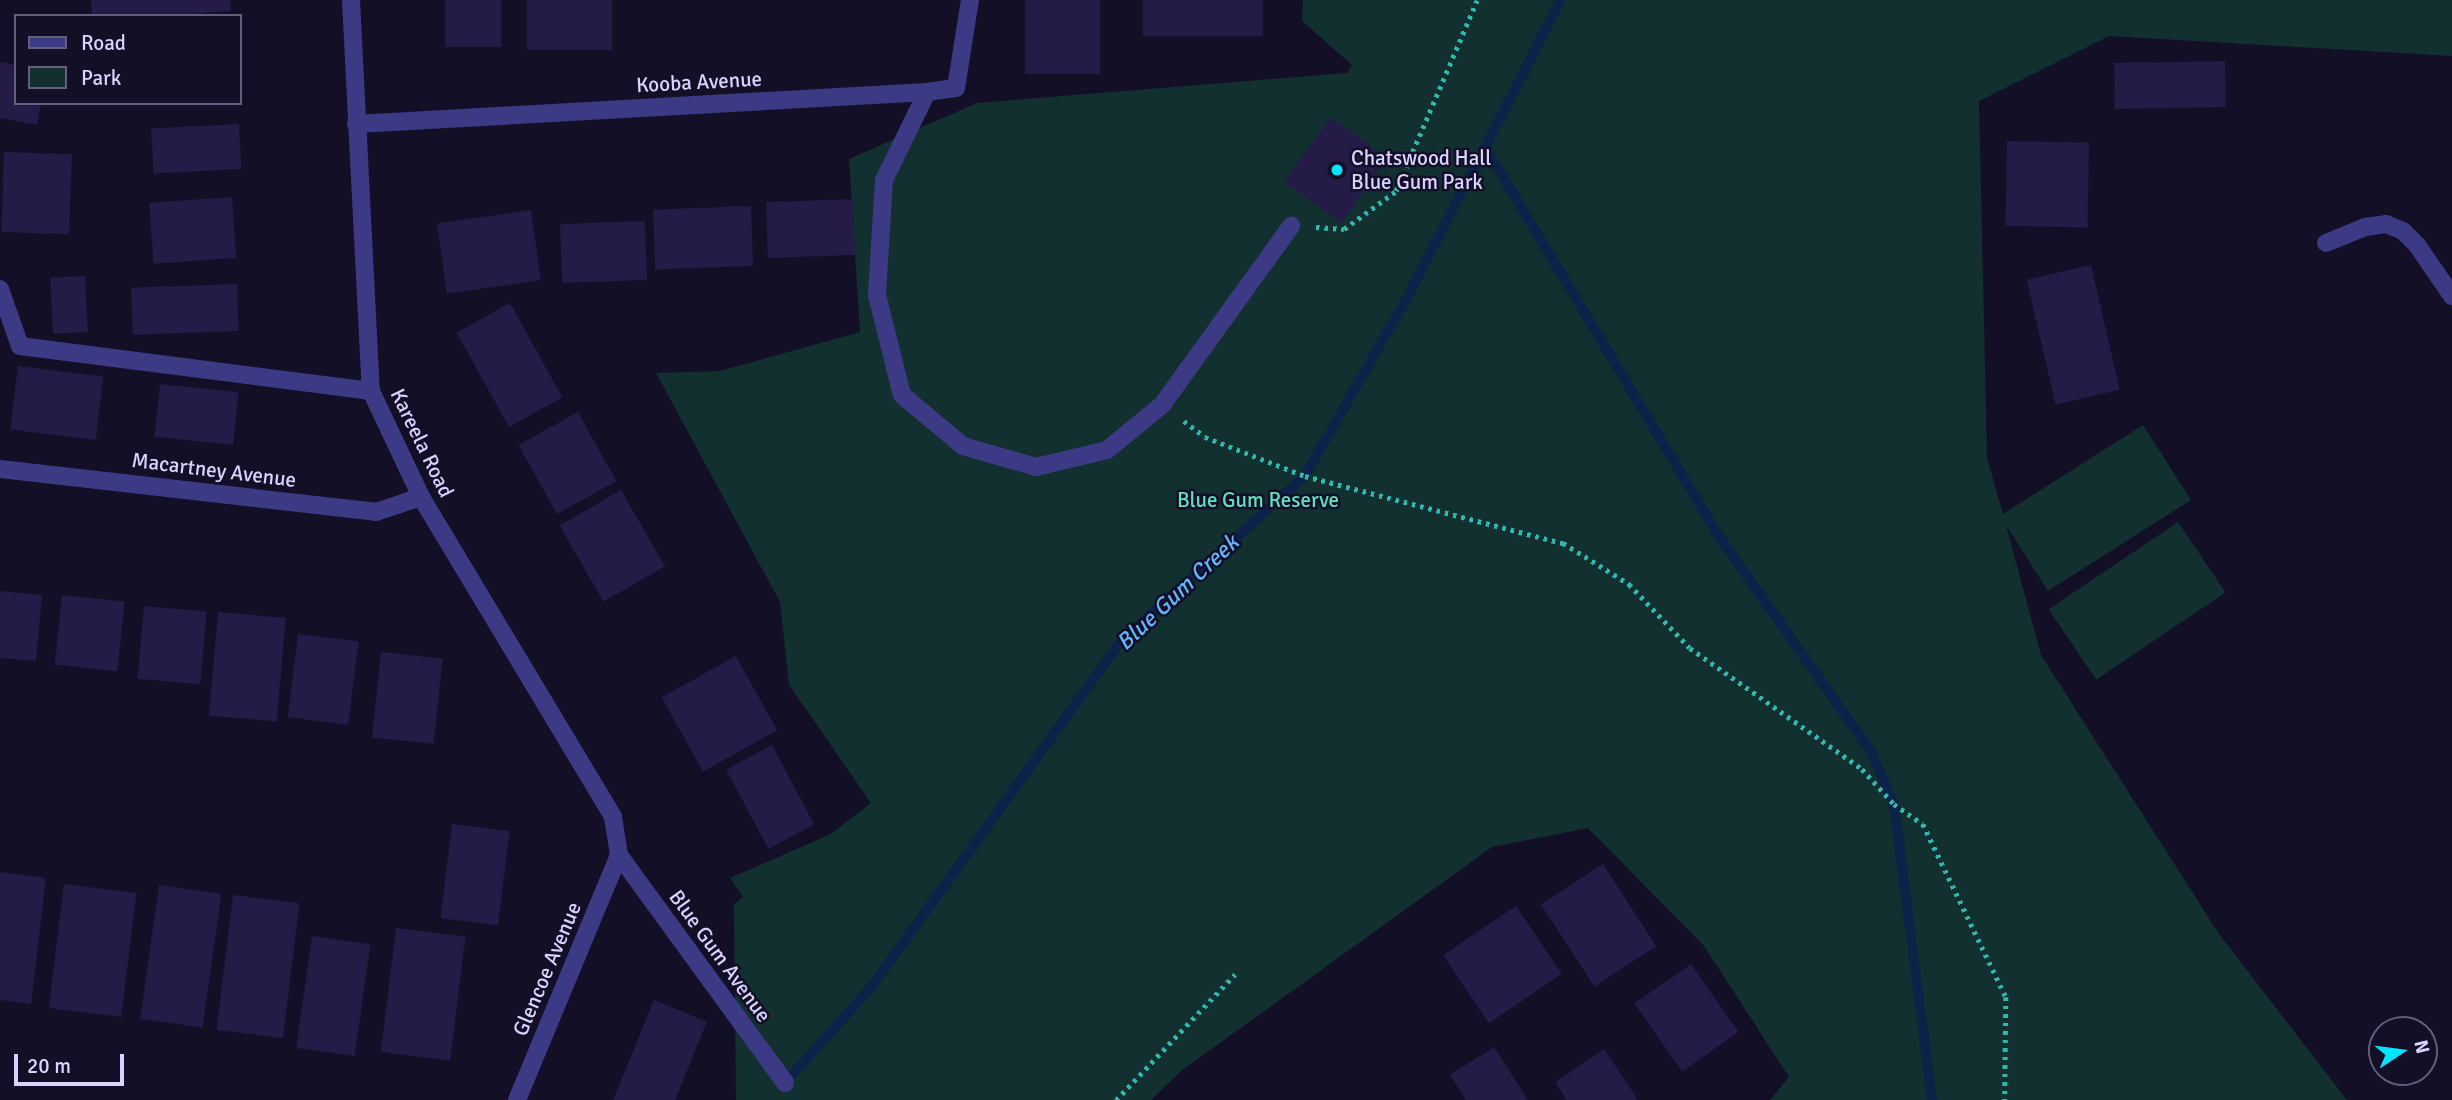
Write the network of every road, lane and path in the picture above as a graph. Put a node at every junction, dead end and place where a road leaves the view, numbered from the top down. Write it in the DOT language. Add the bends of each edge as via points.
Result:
graph roads {
  1 [pos="351,0"];
  2 [pos="970,0"];
  3 [pos="1477,0"];
  4 [pos="927,92"];
  5 [pos="356,124"];
  6 [pos="1291,226"];
  7 [pos="2326,243"];
  8 [pos="0,289"];
  9 [pos="2452,296"];
  10 [pos="371,391"];
  11 [pos="1162,405"];
  12 [pos="0,469"];
  13 [pos="421,497"];
  14 [pos="619,855"];
  15 [pos="1235,974"];
  16 [pos="785,1083"];
  17 [pos="517,1100"];
  18 [pos="1115,1100"];
  19 [pos="2005,1100"];
  1 -- 5 [label="street, Kareela Road"];
  2 -- 4 [label="street, Kooba Avenue" via="956,88"];
  3 -- 6 [label="path" via="1396,191 1345,229"];
  4 -- 5 [label="street, Kooba Avenue"];
  4 -- 11 [label="street" via="884,180 877,295 902,395 963,446 1036,467 1107,450"];
  5 -- 10 [label="street, Kareela Road"];
  6 -- 11 [label="street"];
  7 -- 9 [label="street" via="2365,227 2386,224 2403,231"];
  8 -- 10 [label="street" via="20,346"];
  10 -- 13 [label="street, Kareela Road"];
  11 -- 19 [label="path" via="1205,437 1306,476 1563,543 1629,584 1690,648 1862,769 1894,804 1923,824 2006,996"];
  12 -- 13 [label="street, Macartney Avenue" via="376,512"];
  13 -- 14 [label="street, Kareela Road" via="613,817"];
  14 -- 16 [label="street, Blue Gum Avenue"];
  14 -- 17 [label="street, Glencoe Avenue"];
  15 -- 18 [label="path"];
}
